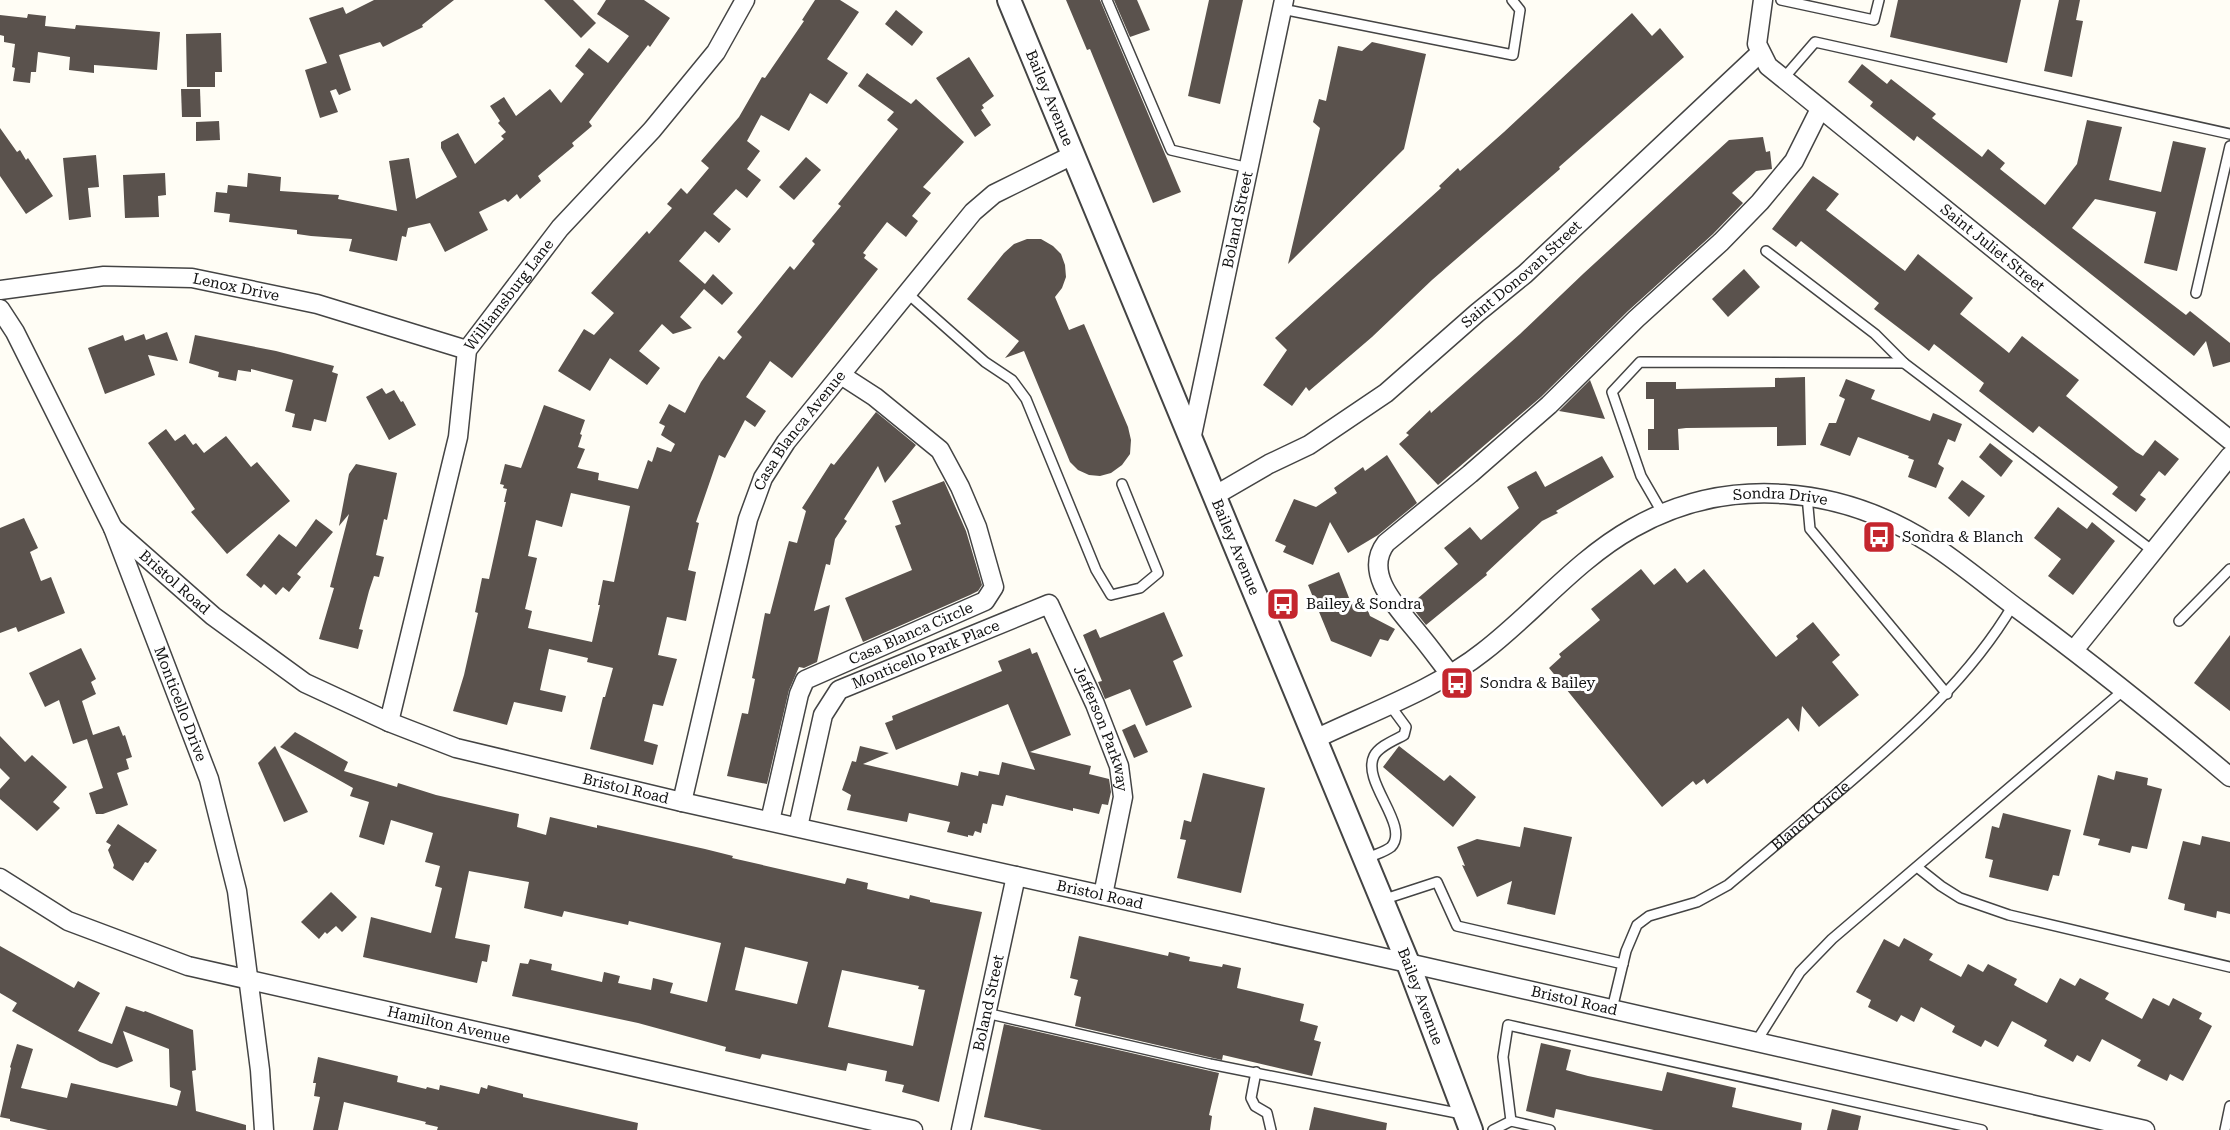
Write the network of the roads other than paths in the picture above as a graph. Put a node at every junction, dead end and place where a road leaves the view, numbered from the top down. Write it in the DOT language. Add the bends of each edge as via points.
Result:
graph roads {
  1 [pos="745,0"];
  2 [pos="1009,0"];
  3 [pos="1107,0"];
  4 [pos="1512,0"];
  5 [pos="1763,0"];
  6 [pos="1781,0"];
  7 [pos="1879,0"];
  8 [pos="1283,4"];
  9 [pos="1760,53"];
  10 [pos="1783,79"];
  11 [pos="1820,109"];
  12 [pos="2230,134"];
  13 [pos="2230,146"];
  14 [pos="1073,154"];
  15 [pos="1249,168"];
  16 [pos="1766,251"];
  17 [pos="0,290"];
  18 [pos="907,293"];
  19 [pos="2196,293"];
  20 [pos="0,309"];
  21 [pos="466,350"];
  22 [pos="1904,363"];
  23 [pos="841,375"];
  24 [pos="1191,440"];
  25 [pos="2230,441"];
  26 [pos="2230,456"];
  27 [pos="1122,484"];
  28 [pos="1214,496"];
  29 [pos="1807,496"];
  30 [pos="1663,514"];
  31 [pos="113,528"];
  32 [pos="2153,551"];
  33 [pos="2230,568"];
  34 [pos="1049,604"];
  35 [pos="2013,605"];
  36 [pos="2179,621"];
  37 [pos="2074,650"];
  38 [pos="1450,674"];
  39 [pos="2125,689"];
  40 [pos="1947,694"];
  41 [pos="1389,704"];
  42 [pos="389,722"];
  43 [pos="1315,739"];
  44 [pos="2230,777"];
  45 [pos="682,802"];
  46 [pos="770,821"];
  47 [pos="798,827"];
  48 [pos="1365,859"];
  49 [pos="1917,867"];
  50 [pos="1016,876"];
  51 [pos="0,878"];
  52 [pos="1103,895"];
  53 [pos="1382,900"];
  54 [pos="1408,963"];
  55 [pos="1623,964"];
  56 [pos="2230,967"];
  57 [pos="249,980"];
  58 [pos="1612,1009"];
  59 [pos="986,1012"];
  60 [pos="1756,1042"];
  61 [pos="1256,1072"];
  62 [pos="2230,1106"];
  63 [pos="1511,1121"];
  64 [pos="1467,1124"];
  65 [pos="264,1130"];
  66 [pos="913,1130"];
  67 [pos="961,1130"];
  68 [pos="1271,1130"];
  69 [pos="1492,1130"];
  70 [pos="1550,1130"];
  71 [pos="1983,1130"];
  72 [pos="2145,1130"];
  73 [pos="2225,1130"];
  1 -- 21 [label="street, Williamsburg Lane" via="716,52 652,130 560,228"];
  2 -- 14 [label="street, Bailey Avenue"];
  3 -- 15 [label="lane" via="1171,150"];
  4 -- 8 [label="lane" via="1520,10 1513,55"];
  5 -- 9 [label="street" via="1757,44"];
  6 -- 7 [label="lane" via="1874,20"];
  8 -- 15 [label="street, Boland Street"];
  9 -- 10 [label="street, Saint Juliet Street"];
  9 -- 28 [label="street, Saint Donovan Street" via="1525,274 1386,393 1309,445"];
  10 -- 11 [label="street, Saint Juliet Street"];
  10 -- 12 [label="lane" via="1815,42"];
  11 -- 25 [label="street, Saint Juliet Street"];
  11 -- 38 [label="street" via="1794,161 1721,242 1549,405 1380,552 1378,572 1387,594"];
  13 -- 19 [label="lane"];
  14 -- 18 [label="street, Casa Blanca Avenue" via="994,194 973,212"];
  14 -- 24 [label="street, Bailey Avenue"];
  15 -- 24 [label="street, Boland Street"];
  16 -- 22 [label="lane" via="1875,334"];
  17 -- 21 [label="street, Lenox Drive" via="104,276 192,278 317,304"];
  18 -- 23 [label="street, Casa Blanca Avenue"];
  18 -- 27 [label="lane" via="985,362 1012,380 1026,399 1096,570 1111,595 1140,588 1158,573"];
  20 -- 31 [label="street, Monticello Drive"];
  21 -- 42 [label="street, Williamsburg Lane" via="458,437"];
  22 -- 30 [label="lane" via="1640,362 1612,392 1641,476"];
  22 -- 32 [label="lane"];
  23 -- 45 [label="street, Casa Blanca Avenue" via="786,442 763,478 748,519"];
  23 -- 46 [label="street, Casa Blanca Circle" via="940,450 977,527 994,587 985,601 805,680"];
  24 -- 28 [label="street, Bailey Avenue"];
  26 -- 32 [label="street"];
  28 -- 43 [label="street, Bailey Avenue"];
  29 -- 30 [label="street, Sondra Drive" via="1718,496"];
  29 -- 35 [label="street, Sondra Drive" via="1842,502 1885,519 1930,544"];
  29 -- 40 [label="lane" via="1810,529"];
  30 -- 38 [label="street, Sondra Drive" via="1599,549 1483,652"];
  31 -- 42 [label="street, Bristol Road" via="213,616 305,683"];
  31 -- 57 [label="street, Monticello Drive" via="209,779 237,891"];
  32 -- 37 [label="street"];
  33 -- 36 [label="lane"];
  34 -- 47 [label="street, Monticello Park Place" via="839,690 823,715"];
  34 -- 52 [label="street, Jefferson Parkway" via="1119,766 1123,797"];
  35 -- 37 [label="street, Sondra Drive"];
  35 -- 40 [label="lane, Blanch Circle" via="1995,636"];
  37 -- 39 [label="street, Sondra Drive"];
  38 -- 41 [label="street, Sondra Drive"];
  39 -- 44 [label="street, Sondra Drive"];
  39 -- 49 [label="lane"];
  40 -- 55 [label="lane, Blanch Circle" via="1909,733 1728,885 1697,902 1649,916 1637,926"];
  41 -- 43 [label="street, Sondra Drive"];
  41 -- 48 [label="lane" via="1406,727 1404,735 1381,748 1371,767 1396,828 1395,838 1390,847"];
  42 -- 45 [label="street, Bristol Road" via="456,748"];
  43 -- 48 [label="street, Bailey Avenue"];
  45 -- 46 [label="street, Bristol Road"];
  46 -- 47 [label="street, Bristol Road"];
  47 -- 50 [label="street, Bristol Road"];
  48 -- 53 [label="street, Bailey Avenue"];
  49 -- 56 [label="lane" via="1960,898 2009,915"];
  49 -- 60 [label="lane" via="1832,939 1800,972"];
  50 -- 52 [label="street, Bristol Road"];
  50 -- 59 [label="street, Boland Street"];
  51 -- 57 [label="street, Hamilton Avenue" via="68,921 188,966"];
  52 -- 54 [label="street, Bristol Road"];
  53 -- 54 [label="street, Bailey Avenue"];
  53 -- 55 [label="lane" via="1437,882 1457,926"];
  54 -- 58 [label="street, Bristol Road"];
  54 -- 64 [label="street, Bailey Avenue"];
  55 -- 58 [label="lane, Blanch Circle"];
  57 -- 65 [label="street, Monticello Drive"];
  57 -- 66 [label="street, Hamilton Avenue"];
  58 -- 60 [label="street, Bristol Road"];
  59 -- 61 [label="lane"];
  59 -- 67 [label="street, Boland Street"];
  60 -- 72 [label="street, Bristol Road"];
  61 -- 64 [label="lane"];
  61 -- 68 [label="lane" via="1251,1098 1255,1106 1267,1113"];
  62 -- 73 [label="lane"];
  63 -- 69 [label="lane"];
  63 -- 70 [label="lane"];
  63 -- 71 [label="lane" via="1503,1057 1508,1025"];
}
